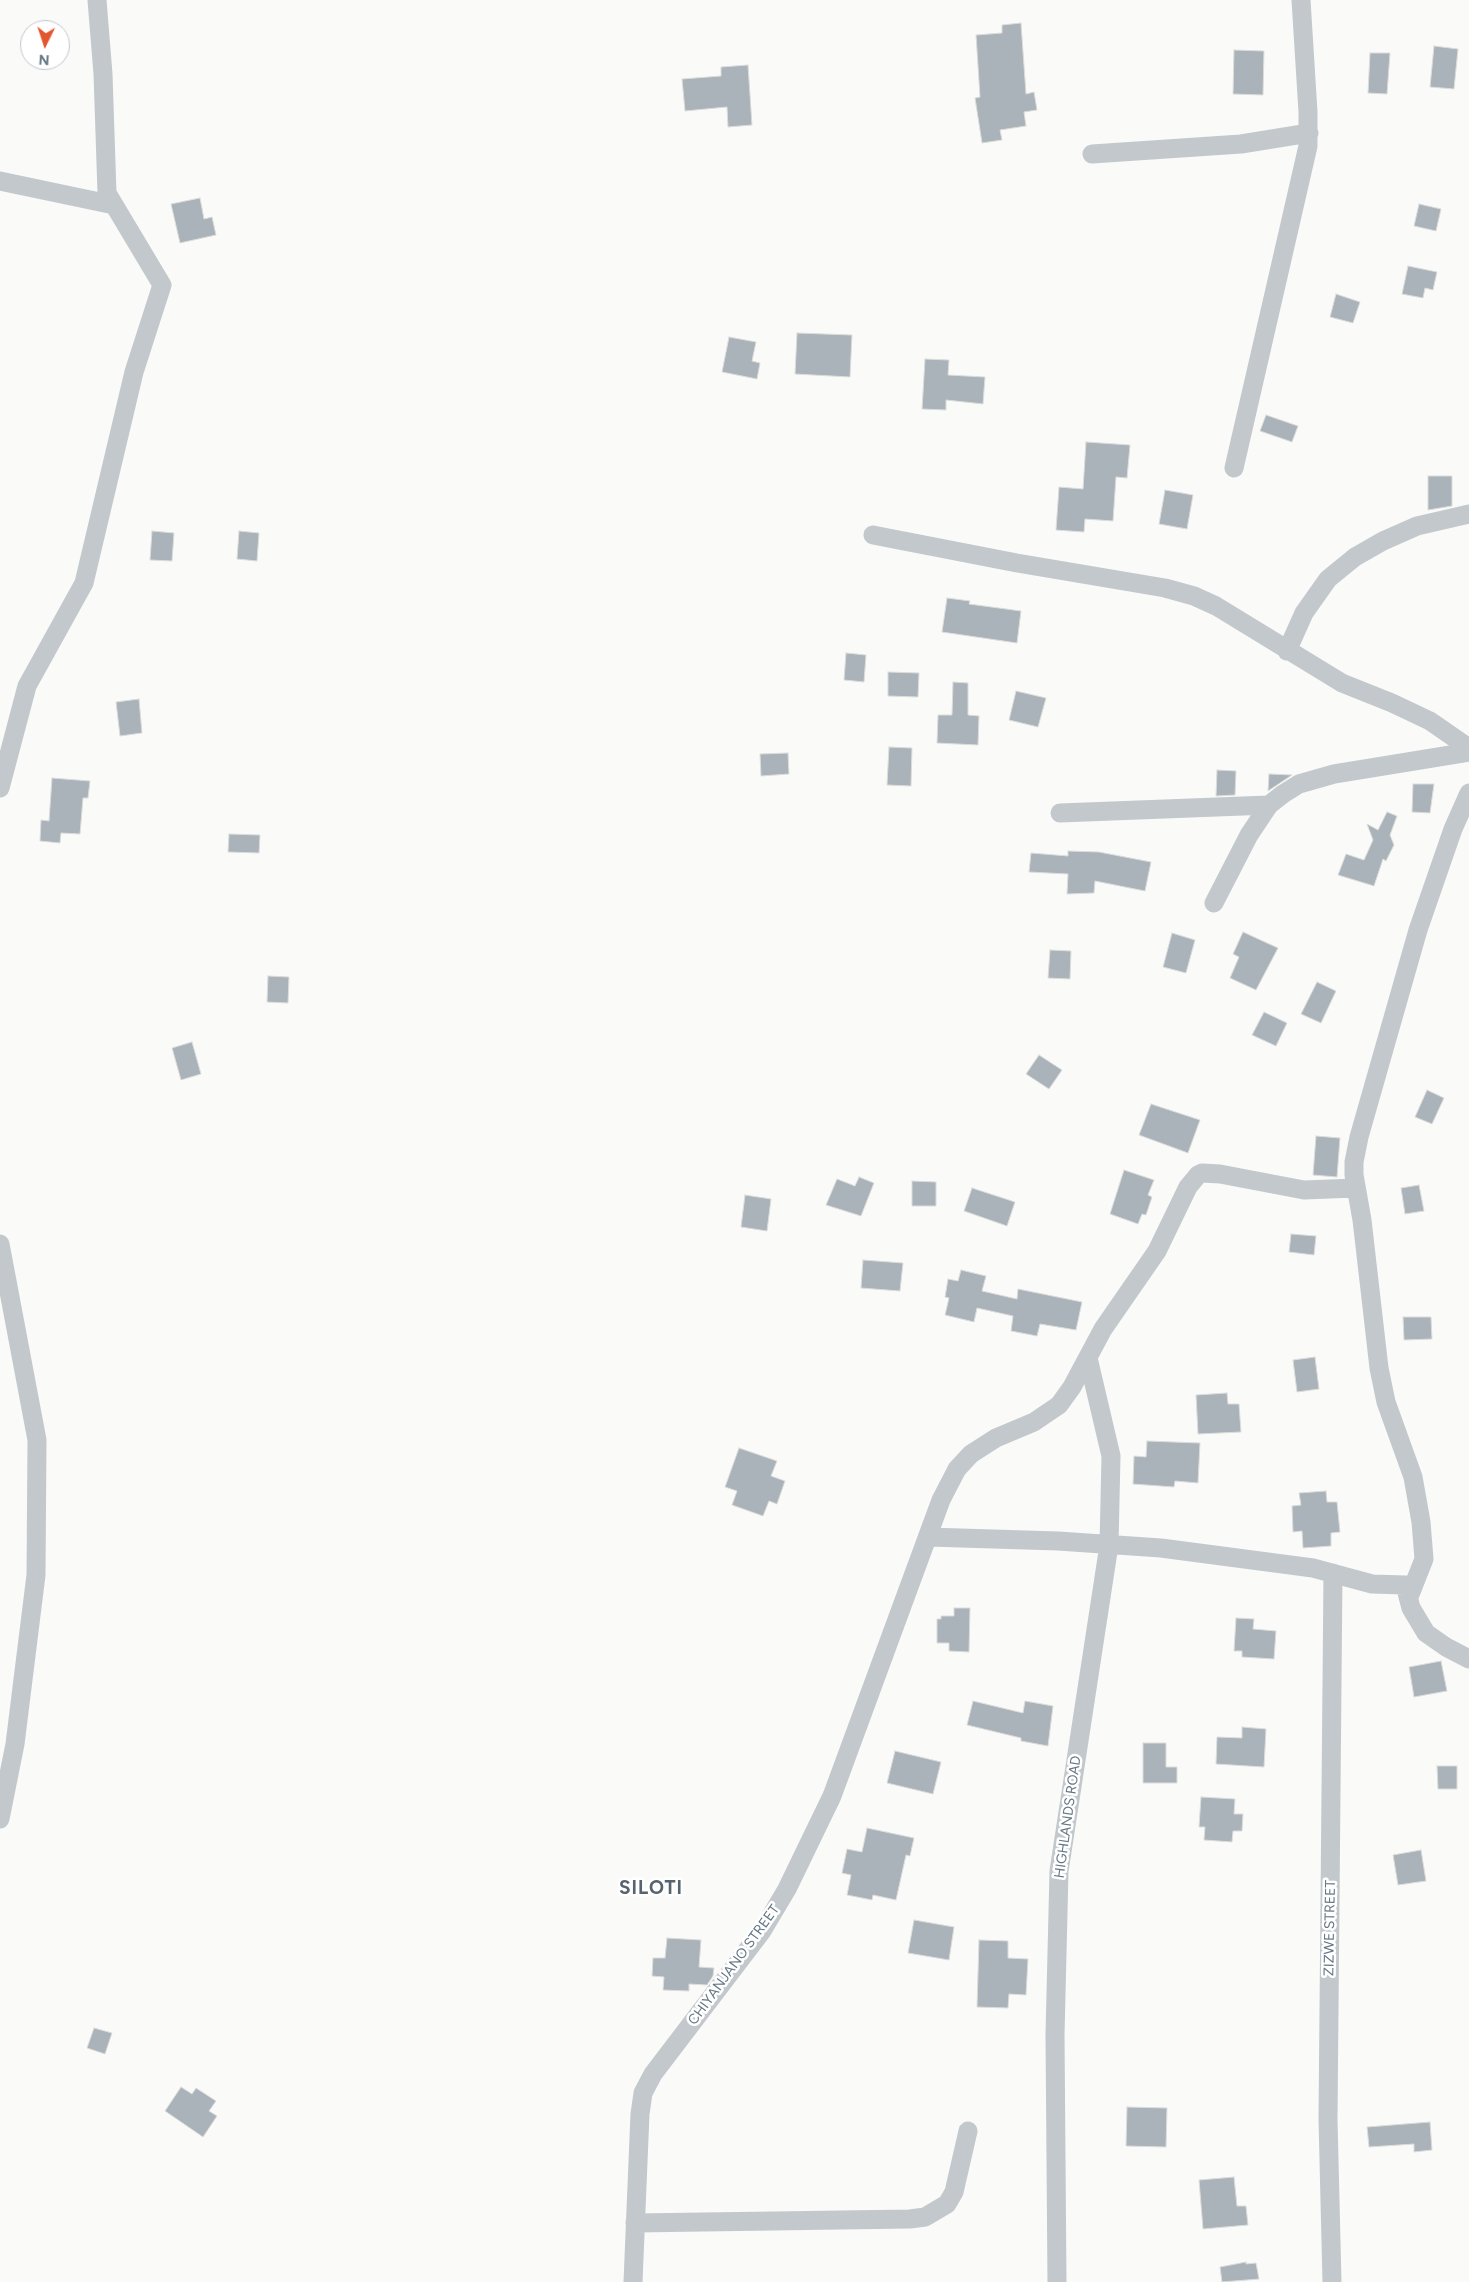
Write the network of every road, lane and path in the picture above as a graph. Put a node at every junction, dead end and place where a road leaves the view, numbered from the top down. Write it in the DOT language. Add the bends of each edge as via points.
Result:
graph roads {
  1 [pos="97,0"];
  2 [pos="1301,0"];
  3 [pos="1309,134"];
  4 [pos="1092,154"];
  5 [pos="0,181"];
  6 [pos="114,205"];
  7 [pos="1234,468"];
  8 [pos="1469,514"];
  9 [pos="873,535"];
  10 [pos="1287,651"];
  11 [pos="1469,748"];
  12 [pos="1469,752"];
  13 [pos="0,788"];
  14 [pos="1469,793"];
  15 [pos="1270,805"];
  16 [pos="1060,813"];
  17 [pos="1214,903"];
  18 [pos="1356,1188"];
  19 [pos="0,1244"];
  20 [pos="1088,1358"];
  21 [pos="928,1537"];
  22 [pos="1109,1545"];
  23 [pos="1333,1573"];
  24 [pos="1409,1597"];
  25 [pos="1469,1659"];
  26 [pos="0,1819"];
  27 [pos="968,2131"];
  28 [pos="635,2223"];
  29 [pos="633,2282"];
  30 [pos="1057,2282"];
  31 [pos="1332,2282"];
  1 -- 6 [label="street" via="107,192"];
  2 -- 3 [label="street"];
  3 -- 4 [label="street" via="1241,144"];
  3 -- 7 [label="street" via="1306,162"];
  5 -- 6 [label="street"];
  6 -- 13 [label="street" via="162,285 134,372 84,583 27,686"];
  8 -- 10 [label="street" via="1417,526 1355,556 1328,579 1304,613"];
  9 -- 10 [label="street" via="1179,591 1216,606"];
  10 -- 11 [label="street" via="1342,683 1430,721"];
  12 -- 15 [label="street" via="1316,778 1283,794"];
  14 -- 18 [label="street" via="1401,985 1359,1137 1354,1162"];
  15 -- 16 [label="street"];
  15 -- 17 [label="street" via="1249,835"];
  18 -- 20 [label="street, CHIYANJANO STREET" via="1304,1190 1220,1174 1198,1175 1188,1187 1157,1251 1116,1308"];
  18 -- 24 [label="street" via="1379,1368 1386,1402 1413,1477 1420,1522 1424,1559"];
  19 -- 26 [label="street" via="37,1440 37,1508 36,1575 15,1744"];
  20 -- 21 [label="street, CHIYANJANO STREET" via="1072,1387 1054,1409 1034,1422 996,1438 964,1460 949,1482"];
  20 -- 22 [label="street, HIGHLANDS ROAD" via="1111,1456"];
  21 -- 22 [label="street"];
  21 -- 28 [label="street, CHIYANJANO STREET" via="832,1796 787,1889 762,1931 643,2093"];
  22 -- 23 [label="street" via="1212,1554"];
  22 -- 30 [label="street, HIGHLANDS ROAD" via="1059,1872 1055,2035"];
  23 -- 24 [label="street" via="1372,1584 1405,1585"];
  23 -- 31 [label="street, ZIZWE STREET" via="1328,2119"];
  24 -- 25 [label="street" via="1415,1618 1426,1633"];
  27 -- 28 [label="street" via="954,2192 947,2204 925,2216 910,2219"];
  28 -- 29 [label="street, CHIYANJANO STREET"];
}
